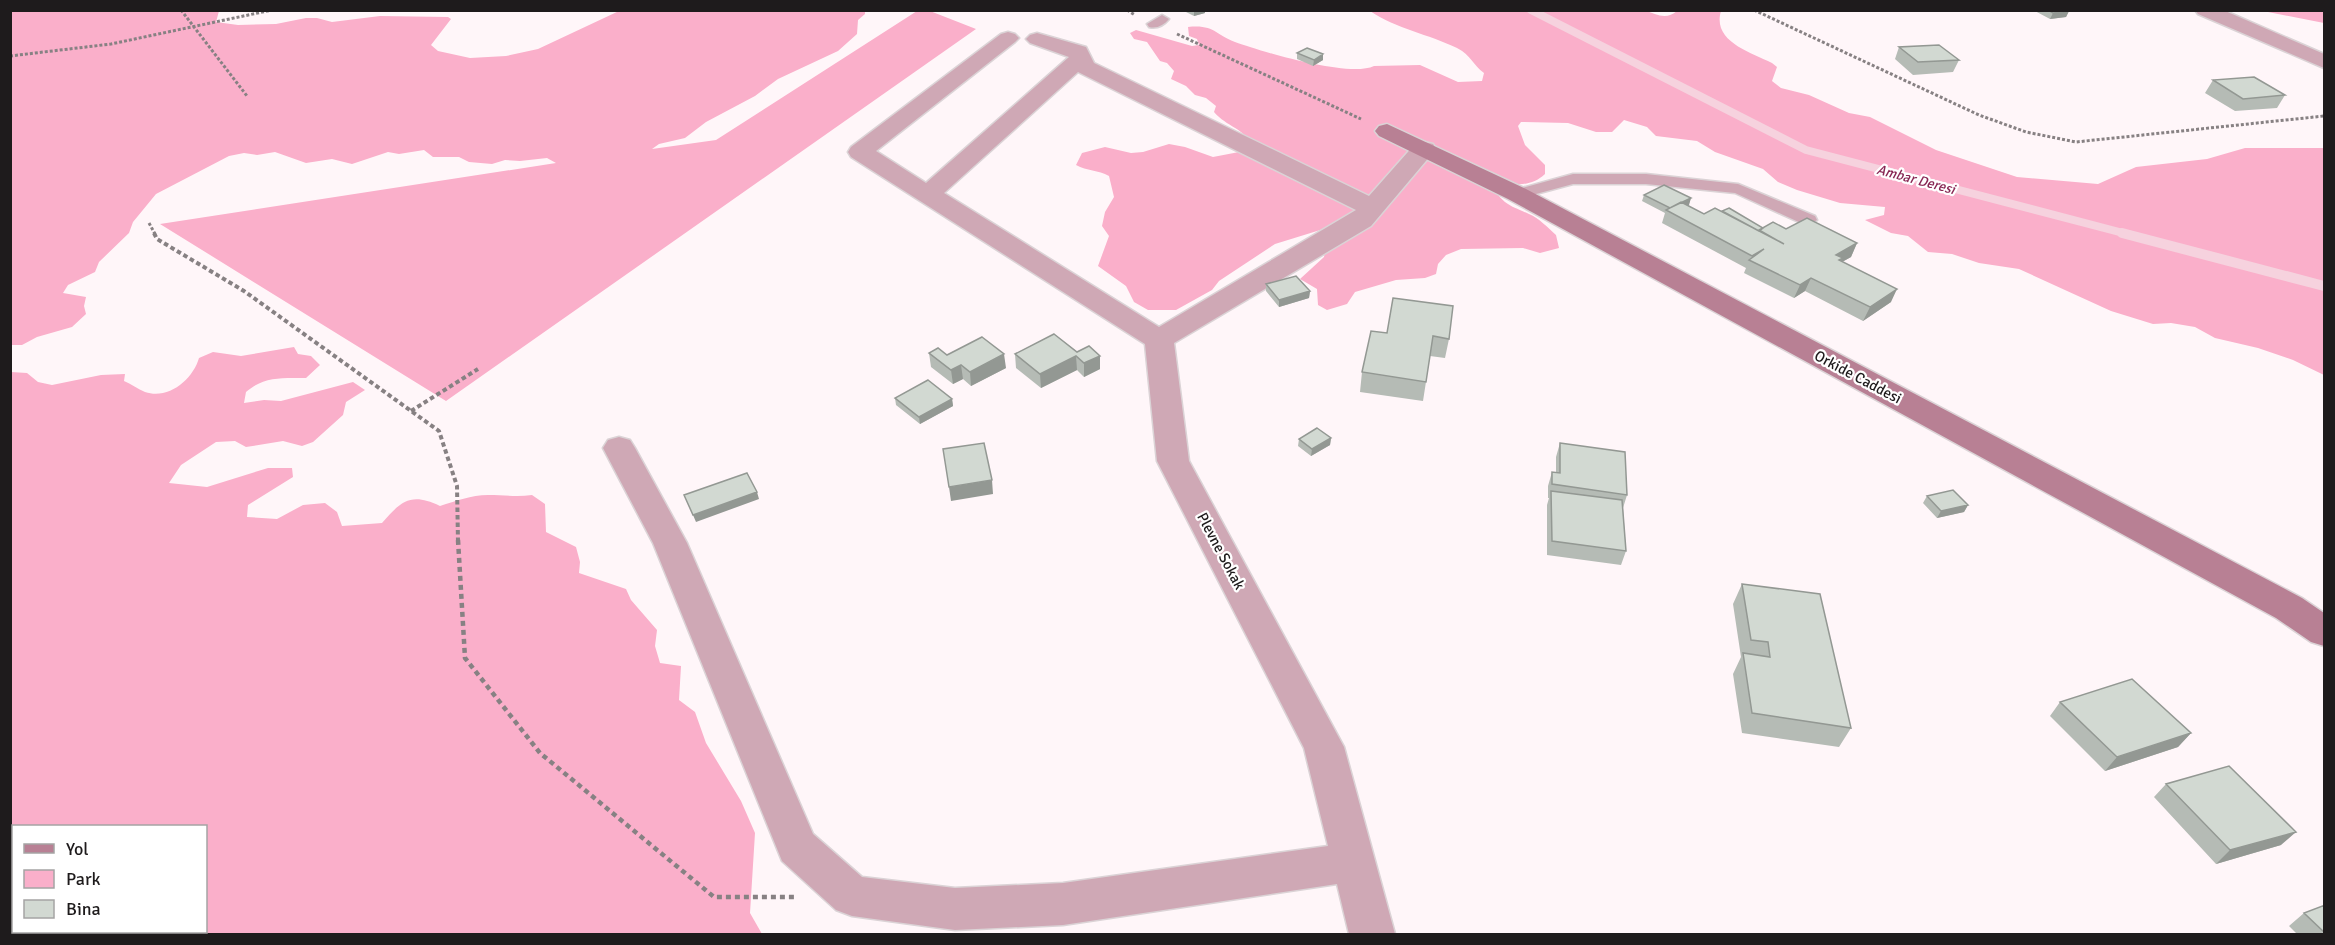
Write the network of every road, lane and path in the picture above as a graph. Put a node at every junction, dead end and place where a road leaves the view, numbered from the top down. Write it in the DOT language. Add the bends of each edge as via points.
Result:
graph roads {
  1 [pos="181,10"];
  2 [pos="272,10"];
  3 [pos="1127,10"];
  4 [pos="1754,10"];
  5 [pos="2205,10"];
  6 [pos="193,26"];
  7 [pos="1008,38"];
  8 [pos="1037,39"];
  9 [pos="10,56"];
  10 [pos="1081,58"];
  11 [pos="2325,62"];
  12 [pos="247,96"];
  13 [pos="2325,116"];
  14 [pos="1387,131"];
  15 [pos="1424,149"];
  16 [pos="1517,194"];
  17 [pos="927,195"];
  18 [pos="1372,208"];
  19 [pos="1809,220"];
  20 [pos="149,223"];
  21 [pos="1159,340"];
  22 [pos="478,369"];
  23 [pos="411,411"];
  24 [pos="619,448"];
  25 [pos="2325,632"];
  26 [pos="1353,862"];
  27 [pos="852,896"];
  28 [pos="1372,934"];
  1 -- 6 [label="path"];
  2 -- 6 [label="path"];
  3 -- 14 [label="path" via="1158,21"];
  4 -- 13 [label="path" via="1995,123 2046,138 2076,142"];
  5 -- 11 [label="street"];
  6 -- 9 [label="path" via="111,44"];
  6 -- 12 [label="path"];
  7 -- 17 [label="street" via="860,152"];
  8 -- 10 [label="street" via="1078,52"];
  10 -- 17 [label="street"];
  10 -- 18 [label="street" via="1085,67"];
  14 -- 15 [label="street, Orkide Caddesi"];
  15 -- 16 [label="street, Orkide Caddesi"];
  15 -- 18 [label="street"];
  16 -- 19 [label="lane" via="1573,179 1646,179 1738,189"];
  16 -- 25 [label="street, Orkide Caddesi" via="2278,603"];
  17 -- 21 [label="street"];
  18 -- 21 [label="street" via="1362,220"];
  20 -- 23 [label="path" via="157,239 244,291"];
  21 -- 26 [label="street, Plevne Sokak" via="1173,461 1324,747"];
  22 -- 23 [label="path"];
  23 -- 27 [label="path" via="439,431 457,486 465,658 540,753 714,897"];
  24 -- 27 [label="street" via="670,543 796,847"];
  26 -- 27 [label="street" via="1063,904 955,909"];
  26 -- 28 [label="street, Plevne Sokak"];
}
